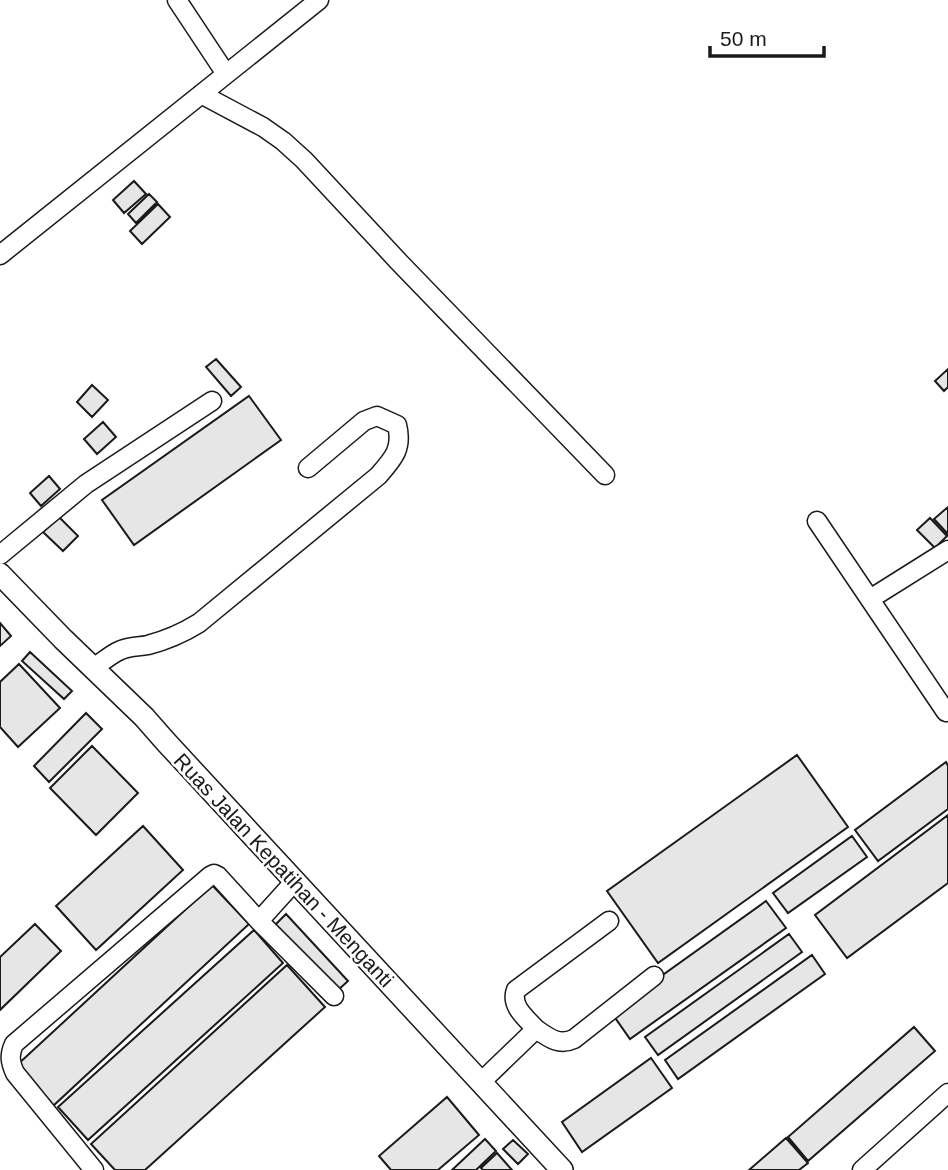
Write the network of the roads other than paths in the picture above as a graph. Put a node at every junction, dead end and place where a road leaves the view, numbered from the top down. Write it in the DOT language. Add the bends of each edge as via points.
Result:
graph roads {
  1 [pos="177,0"];
  2 [pos="319,0"];
  3 [pos="226,74"];
  4 [pos="201,94"];
  5 [pos="0,256"];
  6 [pos="212,401"];
  7 [pos="308,468"];
  8 [pos="605,475"];
  9 [pos="817,521"];
  10 [pos="948,550"];
  11 [pos="0,555"];
  12 [pos="0,574"];
  13 [pos="870,599"];
  14 [pos="93,668"];
  15 [pos="946,712"];
  16 [pos="295,881"];
  17 [pos="259,921"];
  18 [pos="609,921"];
  19 [pos="654,976"];
  20 [pos="334,996"];
  21 [pos="536,1029"];
  22 [pos="481,1082"];
  23 [pos="948,1093"];
  24 [pos="94,1170"];
  25 [pos="562,1170"];
  26 [pos="862,1170"];
  1 -- 3 [label="street"];
  2 -- 3 [label="street"];
  3 -- 4 [label="street"];
  4 -- 5 [label="street"];
  4 -- 8 [label="street" via="262,127 304,160"];
  6 -- 11 [label="street" via="86,484"];
  7 -- 14 [label="street" via="364,421 377,416 397,425 397,450 378,476 199,623 152,644 117,651"];
  9 -- 13 [label="street"];
  10 -- 13 [label="street"];
  12 -- 14 [label="main road, Ruas Jalan Kepatihan - Menganti"];
  13 -- 15 [label="street"];
  14 -- 16 [label="main road, Ruas Jalan Kepatihan - Menganti"];
  16 -- 17 [label="street"];
  16 -- 22 [label="main road, Ruas Jalan Kepatihan - Menganti"];
  17 -- 20 [label="street"];
  17 -- 24 [label="street" via="218,876 210,876 14,1044 10,1062 15,1073"];
  18 -- 21 [label="street" via="516,990 515,1004"];
  19 -- 21 [label="street" via="574,1039 551,1040"];
  21 -- 22 [label="street"];
  22 -- 25 [label="main road, Ruas Jalan Kepatihan - Menganti"];
  23 -- 26 [label="street"];
}
